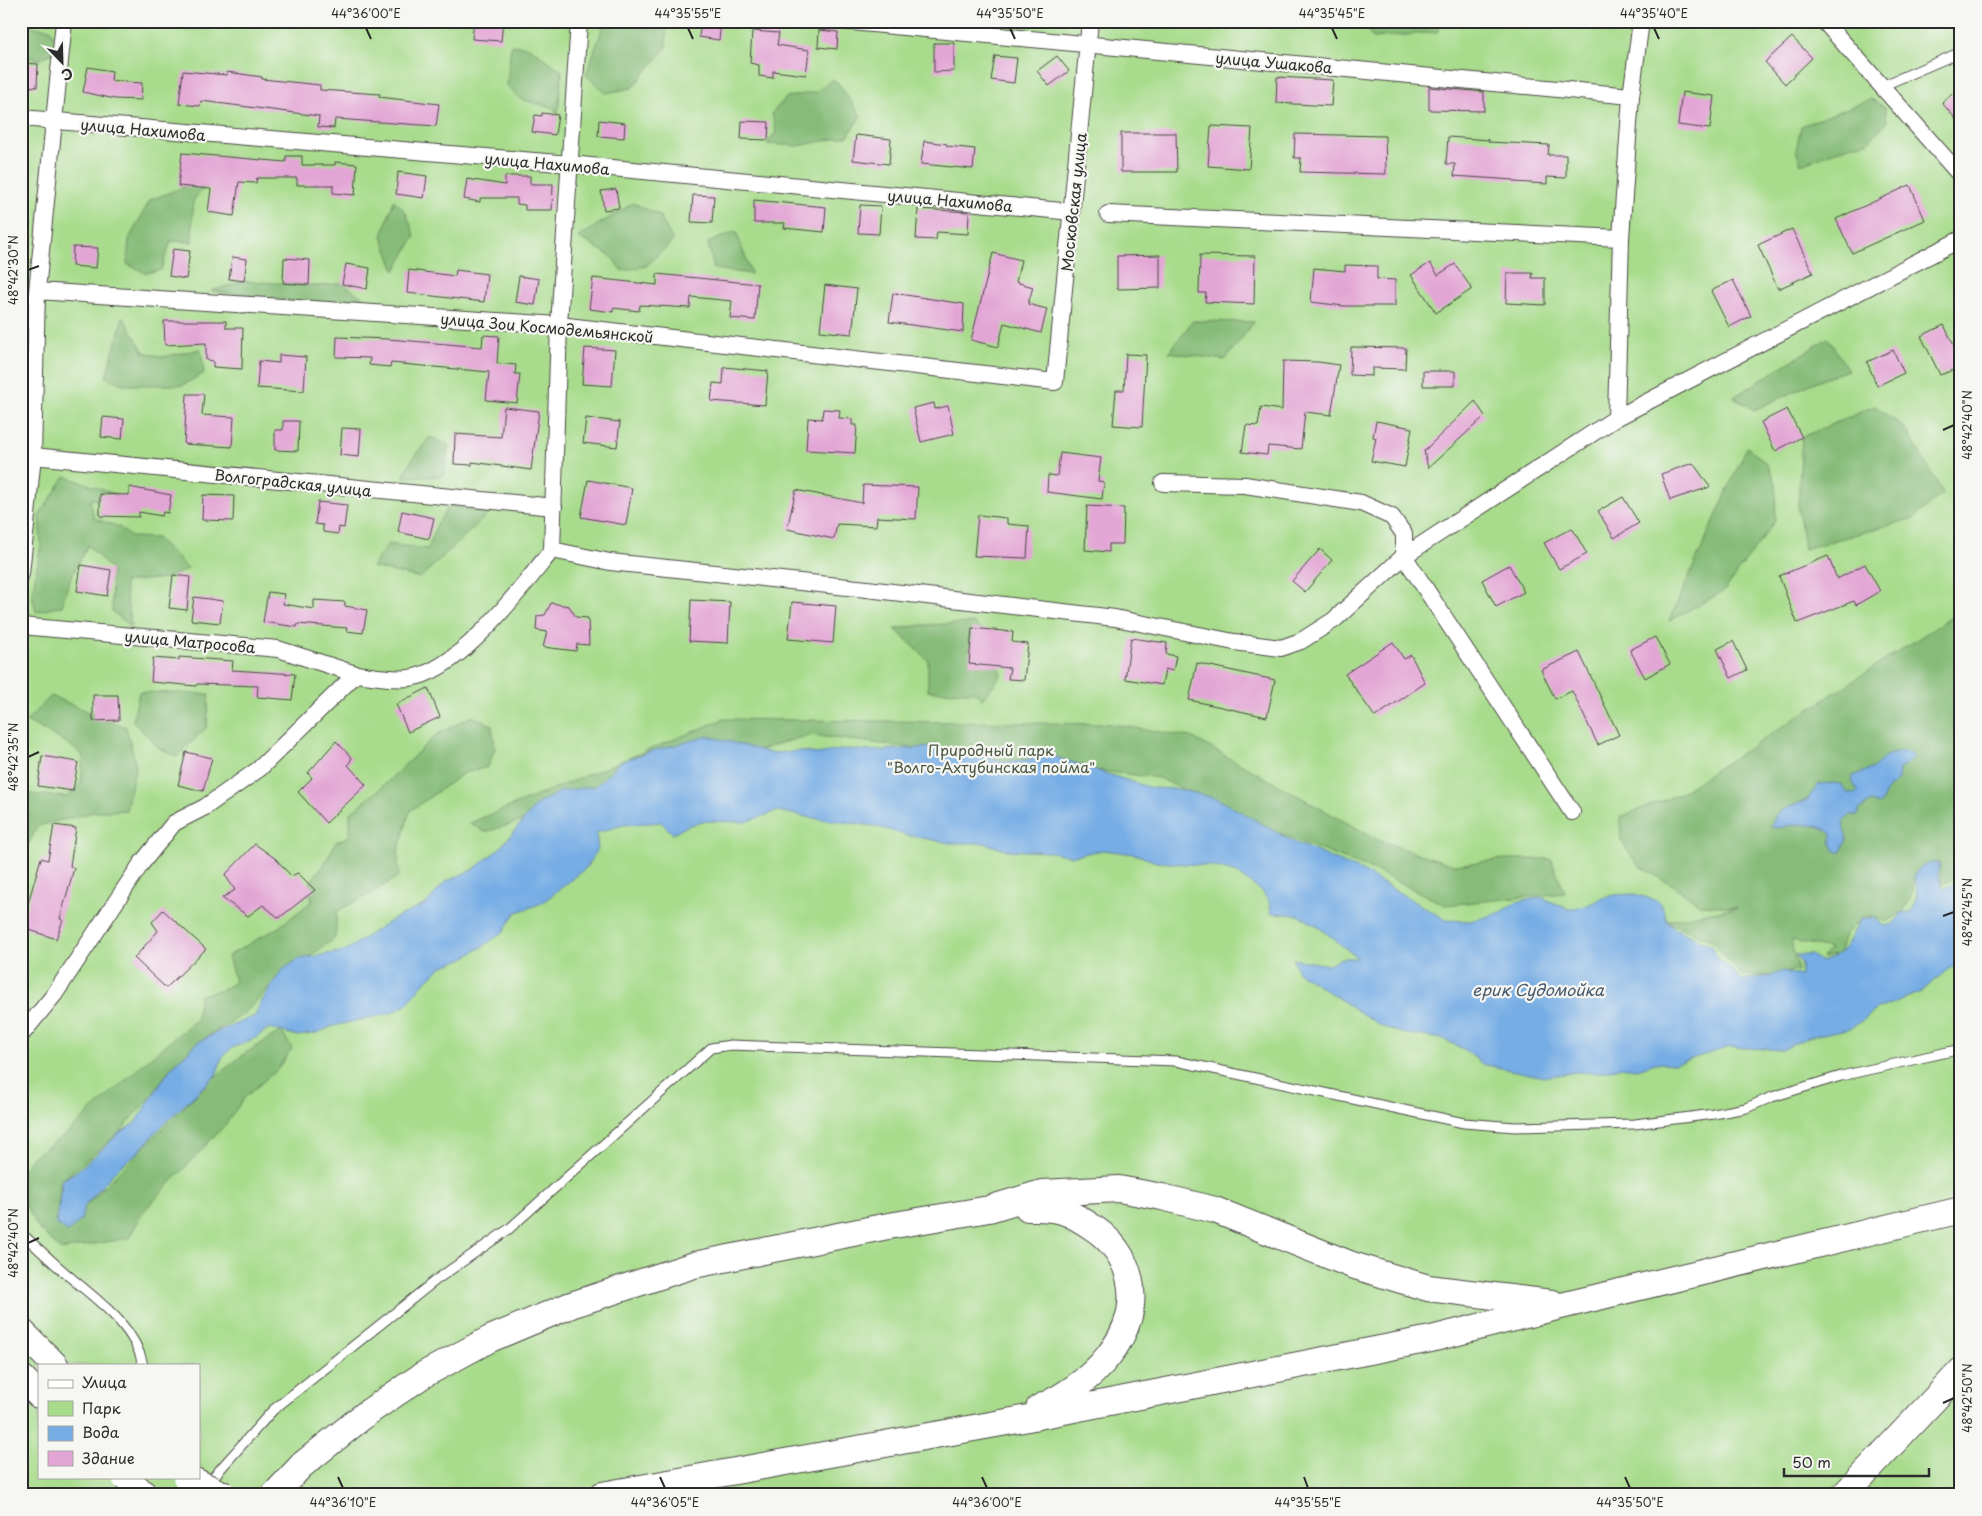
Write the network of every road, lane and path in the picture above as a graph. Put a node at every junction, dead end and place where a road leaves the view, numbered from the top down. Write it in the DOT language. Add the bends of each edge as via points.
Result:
graph roads {
  1 [pos="64,21"];
  2 [pos="579,21"];
  3 [pos="841,21"];
  4 [pos="1090,21"];
  5 [pos="1641,21"];
  6 [pos="1824,21"];
  7 [pos="1088,45"];
  8 [pos="1961,52"];
  9 [pos="1882,86"];
  10 [pos="1632,96"];
  11 [pos="21,118"];
  12 [pos="55,121"];
  13 [pos="570,164"];
  14 [pos="1961,176"];
  15 [pos="1072,212"];
  16 [pos="1108,214"];
  17 [pos="1621,238"];
  18 [pos="1961,240"];
  19 [pos="37,291"];
  20 [pos="559,325"];
  21 [pos="1055,382"];
  22 [pos="1616,418"];
  23 [pos="33,456"];
  24 [pos="1163,483"];
  25 [pos="554,508"];
  26 [pos="552,550"];
  27 [pos="1404,556"];
  28 [pos="21,574"];
  29 [pos="21,626"];
  30 [pos="356,674"];
  31 [pos="1572,812"];
  32 [pos="21,1035"];
  33 [pos="1961,1049"];
  34 [pos="989,1209"];
  35 [pos="1961,1210"];
  36 [pos="21,1233"];
  37 [pos="1565,1305"];
  38 [pos="21,1331"];
  39 [pos="54,1364"];
  40 [pos="144,1364"];
  41 [pos="1961,1372"];
  42 [pos="21,1377"];
  43 [pos="38,1393"];
  44 [pos="1007,1422"];
  45 [pos="127,1478"];
  46 [pos="135,1478"];
  47 [pos="188,1478"];
  48 [pos="130,1495"];
  49 [pos="145,1495"];
  50 [pos="198,1495"];
  51 [pos="224,1495"];
  52 [pos="274,1495"];
  53 [pos="602,1495"];
  54 [pos="1844,1495"];
  1 -- 12 [label="street"];
  2 -- 13 [label="street"];
  3 -- 7 [label="street, улица Ушакова"];
  4 -- 7 [label="street, Московская улица"];
  5 -- 10 [label="street"];
  6 -- 9 [label="street"];
  7 -- 10 [label="street, улица Ушакова"];
  7 -- 15 [label="street, Московская улица"];
  8 -- 9 [label="lane"];
  9 -- 14 [label="street"];
  10 -- 17 [label="street"];
  11 -- 12 [label="street, улица Нахимова"];
  12 -- 13 [label="street, улица Нахимова"];
  12 -- 19 [label="street"];
  13 -- 15 [label="street, улица Нахимова"];
  13 -- 20 [label="street"];
  15 -- 21 [label="street, Московская улица"];
  16 -- 17 [label="street"];
  17 -- 22 [label="street"];
  18 -- 22 [label="street"];
  19 -- 20 [label="street, улица Зои Космодемьянской"];
  19 -- 23 [label="street"];
  20 -- 21 [label="street, улица Зои Космодемьянской"];
  20 -- 25 [label="street"];
  22 -- 27 [label="street"];
  23 -- 25 [label="street, Волгоградская улица"];
  23 -- 28 [label="street"];
  24 -- 27 [label="street" via="1246,484 1362,503 1392,517 1404,534"];
  25 -- 26 [label="street"];
  26 -- 27 [label="street" via="610,562 1115,618 1280,648 1301,641 1334,620"];
  26 -- 30 [label="street, улица Матросова" via="505,607 462,650 436,670 410,678"];
  27 -- 31 [label="street"];
  29 -- 30 [label="street, улица Матросова" via="278,649"];
  30 -- 32 [label="street" via="259,769 205,807 174,823 141,864 54,994"];
  33 -- 50 [label="lane" via="1841,1076 1746,1108 1714,1114 1635,1124 1515,1127 1464,1123 1176,1061 741,1046 711,1048 509,1229 436,1280 273,1410"];
  34 -- 37 [label="main road" via="1042,1193 1119,1189 1215,1210 1352,1265 1428,1288"];
  34 -- 44 [label="main road" via="1052,1207 1077,1217 1108,1238 1125,1263 1132,1291 1129,1314 1119,1341 1104,1362 1086,1380 1053,1402"];
  34 -- 52 [label="main road" via="694,1265 571,1305 490,1339 423,1375 367,1413 302,1465"];
  35 -- 37 [label="main road"];
  36 -- 40 [label="lane" via="117,1318 132,1338"];
  37 -- 44 [label="main road" via="1430,1339"];
  38 -- 39 [label="main road"];
  41 -- 54 [label="main road"];
  42 -- 43 [label="main road"];
  44 -- 53 [label="main road"];
  45 -- 49 [label="main road, bridge"];
  46 -- 48 [label="lane"];
  47 -- 51 [label="main road, bridge"];
}
